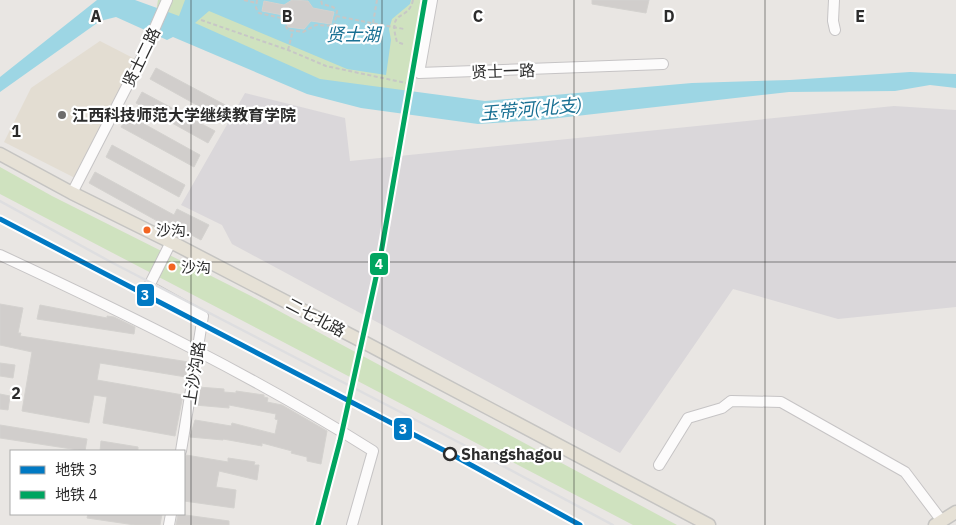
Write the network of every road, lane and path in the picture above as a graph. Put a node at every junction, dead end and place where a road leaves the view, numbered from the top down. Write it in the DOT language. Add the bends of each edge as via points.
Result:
graph roads {
  1 [pos="244,0"];
  2 [pos="321,0"];
  3 [pos="377,0"];
  4 [pos="413,0"];
  5 [pos="432,0"];
  6 [pos="834,0"];
  7 [pos="257,2"];
  8 [pos="167,3"];
  9 [pos="336,16"];
  10 [pos="201,20"];
  11 [pos="373,23"];
  12 [pos="393,27"];
  13 [pos="404,29"];
  14 [pos="293,30"];
  15 [pos="835,30"];
  16 [pos="403,44"];
  17 [pos="288,50"];
  18 [pos="662,64"];
  19 [pos="406,83"];
  20 [pos="0,154"];
  21 [pos="72,193"];
  22 [pos="171,242"];
  23 [pos="0,255"];
  24 [pos="197,352"];
  25 [pos="181,450"];
  26 [pos="658,465"];
  27 [pos="956,512"];
  28 [pos="938,523"];
  29 [pos="352,525"];
  30 [pos="709,525"];
  1 -- 7 [label="path"];
  2 -- 9 [label="path" via="322,4 337,11"];
  3 -- 11 [label="path"];
  4 -- 12 [label="path" via="412,6 395,21"];
  5 -- 18 [label="street, 贤士一路" via="419,73"];
  6 -- 15 [label="street"];
  7 -- 14 [label="path" via="259,12 280,18 288,30"];
  8 -- 21 [label="street, 贤士二路"];
  9 -- 11 [label="path, bridge"];
  9 -- 14 [label="path" via="334,26 316,25 303,32"];
  10 -- 17 [label="path"];
  11 -- 12 [label="path, bridge"];
  12 -- 13 [label="path, bridge"];
  12 -- 16 [label="path" via="397,42"];
  14 -- 17 [label="path"];
  17 -- 19 [label="path" via="326,66"];
  20 -- 21 [label="main road, 二七北路"];
  21 -- 22 [label="main road, 二七北路"];
  22 -- 24 [label="street, 上沙沟路" via="149,286 203,316"];
  22 -- 30 [label="main road, 二七北路"];
  23 -- 24 [label="street" via="114,308"];
  24 -- 25 [label="street, 上沙沟路"];
  24 -- 29 [label="street" via="305,408 373,451"];
  26 -- 28 [label="street" via="688,418 722,408 731,401 781,402 905,472"];
  27 -- 28 [label="main road"];
}
